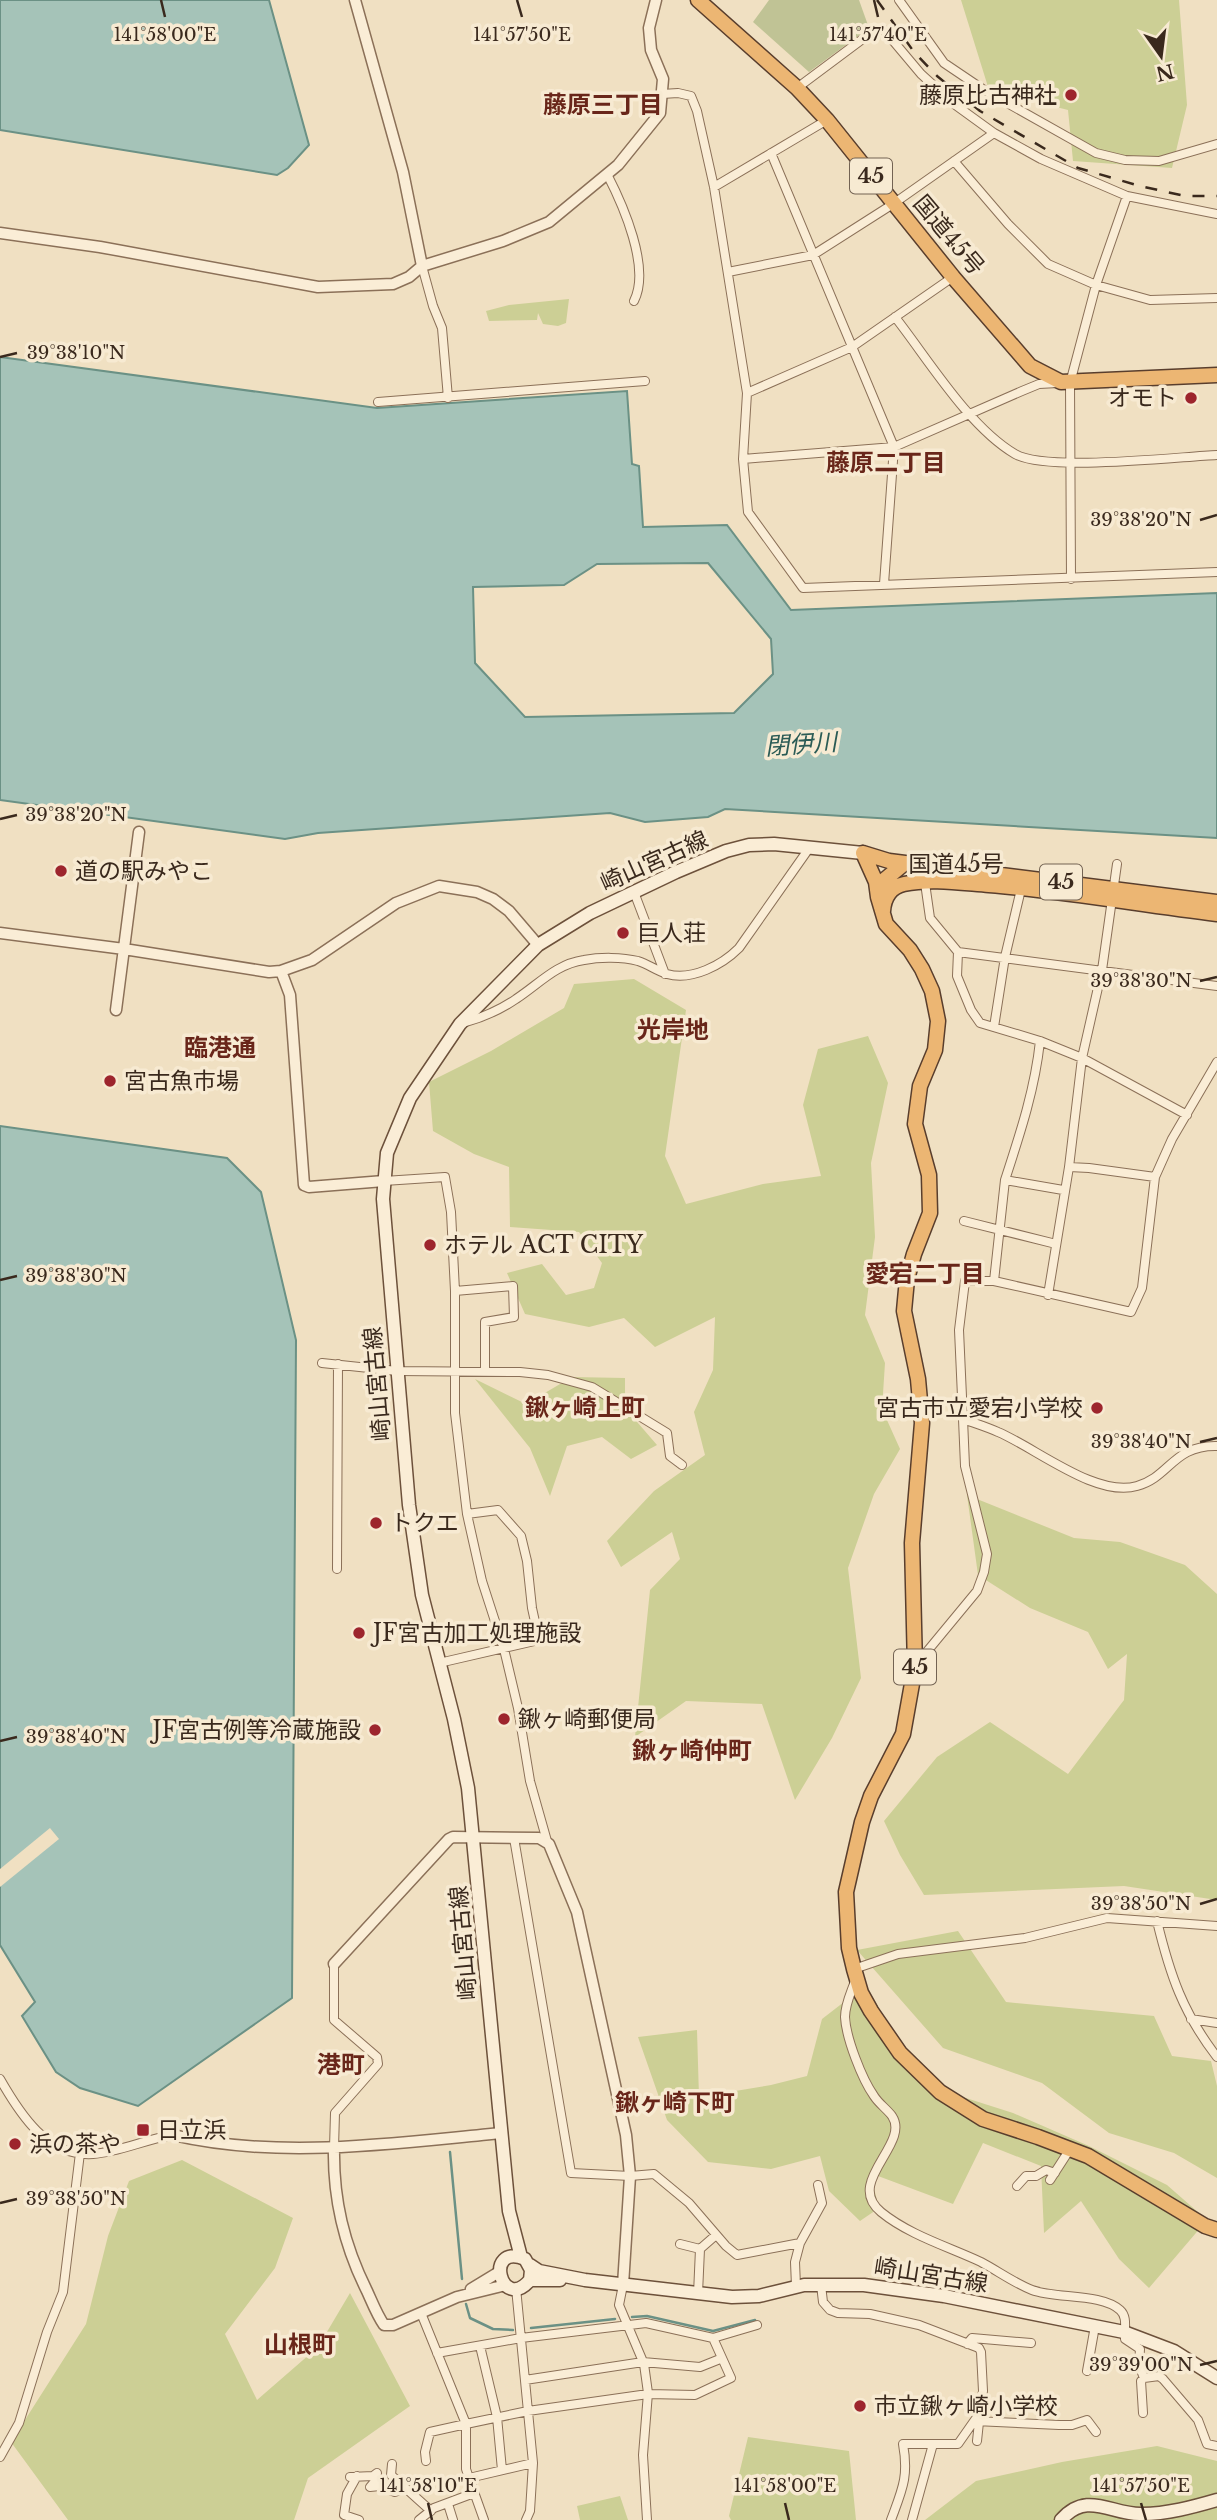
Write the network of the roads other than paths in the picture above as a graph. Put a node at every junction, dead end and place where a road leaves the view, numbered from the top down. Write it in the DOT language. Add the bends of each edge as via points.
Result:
graph roads {
  1 [pos="355,0"];
  2 [pos="656,0"];
  3 [pos="698,0"];
  4 [pos="899,0"];
  5 [pos="797,88"];
  6 [pos="662,94"];
  7 [pos="827,120"];
  8 [pos="994,133"];
  9 [pos="1217,144"];
  10 [pos="771,153"];
  11 [pos="954,161"];
  12 [pos="607,174"];
  13 [pos="713,187"];
  14 [pos="1127,196"];
  15 [pos="893,204"];
  16 [pos="1217,214"];
  17 [pos="0,233"];
  18 [pos="813,255"];
  19 [pos="422,266"];
  20 [pos="728,272"];
  21 [pos="953,277"];
  22 [pos="1096,285"];
  23 [pos="1217,298"];
  24 [pos="634,301"];
  25 [pos="895,317"];
  26 [pos="852,347"];
  27 [pos="1217,375"];
  28 [pos="645,381"];
  29 [pos="1066,383"];
  30 [pos="747,393"];
  31 [pos="448,398"];
  32 [pos="378,402"];
  33 [pos="968,413"];
  34 [pos="894,447"];
  35 [pos="1217,455"];
  36 [pos="743,459"];
  37 [pos="1071,463"];
  38 [pos="1217,572"];
  39 [pos="1071,579"];
  40 [pos="884,584"];
  41 [pos="139,832"];
  42 [pos="810,848"];
  43 [pos="863,853"];
  44 [pos="1116,864"];
  45 [pos="895,866"];
  46 [pos="925,883"];
  47 [pos="967,883"];
  48 [pos="1022,883"];
  49 [pos="634,892"];
  50 [pos="884,894"];
  51 [pos="1113,895"];
  52 [pos="1217,902"];
  53 [pos="1217,914"];
  54 [pos="0,933"];
  55 [pos="538,945"];
  56 [pos="124,949"];
  57 [pos="958,952"];
  58 [pos="1005,957"];
  59 [pos="1102,970"];
  60 [pos="282,971"];
  61 [pos="665,974"];
  62 [pos="1217,986"];
  63 [pos="116,1010"];
  64 [pos="460,1024"];
  65 [pos="995,1027"];
  66 [pos="1040,1041"];
  67 [pos="1082,1058"];
  68 [pos="1217,1062"];
  69 [pos="1187,1115"];
  70 [pos="1069,1167"];
  71 [pos="1155,1177"];
  72 [pos="1005,1180"];
  73 [pos="384,1181"];
  74 [pos="1063,1190"];
  75 [pos="964,1221"];
  76 [pos="998,1231"];
  77 [pos="1056,1244"];
  78 [pos="994,1281"];
  79 [pos="455,1290"];
  80 [pos="1048,1295"];
  81 [pos="322,1363"];
  82 [pos="338,1364"];
  83 [pos="397,1371"];
  84 [pos="455,1371"];
  85 [pos="485,1372"];
  86 [pos="963,1419"];
  87 [pos="1217,1446"];
  88 [pos="682,1465"];
  89 [pos="467,1514"];
  90 [pos="337,1569"];
  91 [pos="504,1649"];
  92 [pos="439,1663"];
  93 [pos="915,1667"];
  94 [pos="474,1837"];
  95 [pos="514,1838"];
  96 [pos="547,1841"];
  97 [pos="1157,1921"];
  98 [pos="1217,1926"];
  99 [pos="334,1964"];
  100 [pos="855,1974"];
  101 [pos="1191,2019"];
  102 [pos="1217,2023"];
  103 [pos="1217,2057"];
  104 [pos="0,2079"];
  105 [pos="502,2133"];
  106 [pos="173,2135"];
  107 [pos="334,2148"];
  108 [pos="1070,2149"];
  109 [pos="80,2153"];
  110 [pos="630,2176"];
  111 [pos="818,2185"];
  112 [pos="1017,2186"];
  113 [pos="509,2211"];
  114 [pos="1217,2230"];
  115 [pos="716,2235"];
  116 [pos="800,2243"];
  117 [pos="680,2244"];
  118 [pos="700,2249"];
  119 [pos="506,2259"];
  120 [pos="525,2261"];
  121 [pos="499,2272"];
  122 [pos="530,2280"];
  123 [pos="585,2280"];
  124 [pos="623,2285"];
  125 [pos="821,2285"];
  126 [pos="796,2286"];
  127 [pos="511,2287"];
  128 [pos="698,2294"];
  129 [pos="457,2297"];
  130 [pos="421,2313"];
  131 [pos="628,2325"];
  132 [pos="757,2325"];
  133 [pos="1095,2326"];
  134 [pos="1124,2332"];
  135 [pos="521,2338"];
  136 [pos="713,2338"];
  137 [pos="1031,2343"];
  138 [pos="967,2344"];
  139 [pos="480,2346"];
  140 [pos="437,2353"];
  141 [pos="720,2359"];
  142 [pos="643,2362"];
  143 [pos="1087,2371"];
  144 [pos="1144,2378"];
  145 [pos="1217,2378"];
  146 [pos="525,2379"];
  147 [pos="648,2394"];
  148 [pos="528,2410"];
  149 [pos="1143,2413"];
  150 [pos="497,2417"];
  151 [pos="977,2422"];
  152 [pos="466,2424"];
  153 [pos="1096,2432"];
  154 [pos="977,2441"];
  155 [pos="933,2444"];
  156 [pos="1217,2446"];
  157 [pos="0,2458"];
  158 [pos="426,2461"];
  159 [pos="533,2463"];
  160 [pos="392,2464"];
  161 [pos="502,2470"];
  162 [pos="469,2478"];
  163 [pos="404,2488"];
  164 [pos="474,2493"];
  165 [pos="1217,2500"];
  166 [pos="447,2504"];
  167 [pos="431,2511"];
  168 [pos="359,2520"];
  169 [pos="419,2520"];
  170 [pos="453,2520"];
  171 [pos="484,2520"];
  172 [pos="526,2520"];
  173 [pos="648,2520"];
  174 [pos="891,2520"];
  175 [pos="912,2520"];
  176 [pos="1062,2520"];
  1 -- 19 [label="street" via="403,172"];
  2 -- 6 [label="street" via="649,28 651,50 663,79"];
  3 -- 5 [label="highway, 国道45号 / 45"];
  4 -- 9 [label="street" via="944,63 1096,153 1159,161"];
  5 -- 7 [label="highway, 国道45号 / 45"];
  5 -- 8 [label="street" via="868,35 884,30 921,74"];
  6 -- 12 [label="street" via="660,113"];
  6 -- 13 [label="street" via="691,96"];
  7 -- 10 [label="street"];
  7 -- 15 [label="highway, 国道45号 / 45"];
  8 -- 11 [label="street"];
  8 -- 14 [label="street"];
  10 -- 13 [label="street"];
  10 -- 18 [label="street"];
  11 -- 15 [label="street"];
  11 -- 22 [label="street" via="1048,264"];
  12 -- 19 [label="street" via="549,222"];
  12 -- 24 [label="street" via="635,250 639,287"];
  13 -- 20 [label="street"];
  14 -- 16 [label="street"];
  14 -- 22 [label="street"];
  15 -- 18 [label="street"];
  15 -- 21 [label="highway, 国道45号 / 45"];
  17 -- 19 [label="street" via="318,287 393,284"];
  18 -- 20 [label="street"];
  18 -- 26 [label="street"];
  19 -- 31 [label="street" via="442,328"];
  20 -- 30 [label="street"];
  21 -- 25 [label="street"];
  21 -- 29 [label="highway, 国道45号 / 45" via="1030,366"];
  22 -- 23 [label="street" via="1150,300"];
  22 -- 29 [label="street"];
  25 -- 26 [label="street"];
  25 -- 33 [label="street"];
  26 -- 30 [label="street"];
  26 -- 34 [label="street"];
  27 -- 29 [label="highway"];
  28 -- 31 [label="street"];
  29 -- 33 [label="street" via="1039,384"];
  29 -- 37 [label="street"];
  30 -- 36 [label="street"];
  31 -- 32 [label="street"];
  33 -- 34 [label="street"];
  33 -- 37 [label="street" via="1017,455"];
  34 -- 36 [label="street"];
  34 -- 40 [label="street"];
  35 -- 37 [label="street"];
  36 -- 40 [label="street" via="748,512 803,588"];
  37 -- 39 [label="street"];
  38 -- 39 [label="street"];
  39 -- 40 [label="street"];
  41 -- 56 [label="street"];
  42 -- 43 [label="main road, 崎山宮古線"];
  42 -- 49 [label="main road, 崎山宮古線" via="749,845 703,860"];
  42 -- 61 [label="street" via="730,957 708,969 681,976"];
  43 -- 45 [label="highway, 45"];
  43 -- 50 [label="highway, 45"];
  44 -- 51 [label="street"];
  45 -- 47 [label="highway, 45"];
  45 -- 48 [label="highway, 国道45号 / 45"];
  45 -- 50 [label="highway, 国道45号" via="883,881"];
  46 -- 47 [label="highway, 国道45号 / 45"];
  46 -- 50 [label="highway, 国道45号 / 45" via="902,884"];
  46 -- 57 [label="street" via="930,918"];
  47 -- 48 [label="highway, 国道45号 / 45"];
  48 -- 51 [label="highway, 国道45号 / 45"];
  48 -- 58 [label="street"];
  49 -- 55 [label="main road, 崎山宮古線"];
  49 -- 61 [label="street"];
  50 -- 93 [label="highway, 45" via="882,916 922,969 938,1021 915,1124 929,1175 930,1213 907,1279 904,1311 922,1423 912,1543"];
  51 -- 52 [label="highway, 国道45号 / 45"];
  51 -- 53 [label="highway, 国道45号 / 45"];
  51 -- 59 [label="street"];
  54 -- 56 [label="street"];
  55 -- 60 [label="street" via="509,911 493,900 477,892 439,886 396,903 312,960"];
  55 -- 64 [label="main road, 崎山宮古線"];
  56 -- 60 [label="street"];
  56 -- 63 [label="street"];
  57 -- 58 [label="street"];
  57 -- 65 [label="street" via="957,976 971,1010 980,1023"];
  58 -- 59 [label="street"];
  58 -- 65 [label="street"];
  59 -- 62 [label="street"];
  59 -- 67 [label="street"];
  60 -- 73 [label="street" via="290,995 304,1185"];
  61 -- 64 [label="street" via="638,961 600,958 565,965 515,1000"];
  64 -- 73 [label="main road, 崎山宮古線" via="410,1098 387,1153"];
  65 -- 66 [label="street"];
  66 -- 67 [label="street"];
  66 -- 72 [label="street" via="1028,1109"];
  67 -- 69 [label="street"];
  67 -- 70 [label="street"];
  68 -- 69 [label="street"];
  69 -- 71 [label="street"];
  70 -- 71 [label="street"];
  70 -- 74 [label="street"];
  71 -- 80 [label="street" via="1142,1289 1131,1312"];
  72 -- 74 [label="street"];
  72 -- 76 [label="street"];
  73 -- 79 [label="street" via="445,1177"];
  73 -- 83 [label="main road, 崎山宮古線"];
  74 -- 77 [label="street"];
  75 -- 76 [label="street"];
  76 -- 77 [label="street"];
  76 -- 78 [label="street"];
  77 -- 80 [label="street"];
  78 -- 80 [label="street"];
  78 -- 86 [label="street" via="965,1281 959,1330"];
  79 -- 84 [label="street"];
  79 -- 85 [label="street" via="513,1286 514,1317 485,1322"];
  81 -- 82 [label="street"];
  82 -- 83 [label="street"];
  82 -- 90 [label="street"];
  83 -- 84 [label="street"];
  83 -- 92 [label="main road, 崎山宮古線" via="422,1595"];
  84 -- 85 [label="street"];
  84 -- 89 [label="street"];
  85 -- 88 [label="street" via="520,1372 592,1387 667,1433 670,1455"];
  86 -- 87 [label="street" via="998,1432 1091,1481 1122,1488 1146,1483 1188,1450"];
  86 -- 93 [label="street" via="965,1466 987,1554 984,1572 977,1591"];
  89 -- 91 [label="street"];
  89 -- 91 [label="street" via="498,1510 521,1536 538,1640"];
  91 -- 92 [label="street"];
  91 -- 96 [label="street"];
  92 -- 94 [label="main road, 崎山宮古線" via="460,1747"];
  93 -- 100 [label="highway, 45" via="903,1734 871,1796 846,1892"];
  94 -- 95 [label="street"];
  94 -- 99 [label="street" via="449,1839"];
  94 -- 105 [label="main road, 崎山宮古線"];
  95 -- 96 [label="street"];
  95 -- 110 [label="street" via="571,2173"];
  96 -- 110 [label="street" via="580,1924 623,2120"];
  97 -- 98 [label="street"];
  97 -- 100 [label="street" via="1107,1918 1024,1938 898,1954"];
  97 -- 101 [label="street" via="1170,1973"];
  99 -- 107 [label="street" via="334,2020 377,2057 378,2064 335,2113"];
  100 -- 108 [label="highway, 45" via="871,2011 900,2053 940,2092 983,2119"];
  100 -- 134 [label="street" via="845,2017 848,2032 872,2093 895,2126 871,2185 872,2201 882,2213 937,2244 1034,2290 1114,2305 1125,2318"];
  101 -- 102 [label="street"];
  101 -- 103 [label="street"];
  104 -- 109 [label="street" via="37,2132 58,2147"];
  105 -- 107 [label="street"];
  105 -- 113 [label="main road, 崎山宮古線"];
  106 -- 107 [label="street" via="211,2142"];
  106 -- 109 [label="street"];
  107 -- 130 [label="street" via="334,2190 347,2246 382,2322 389,2326"];
  108 -- 112 [label="street" via="1052,2176 1046,2170 1026,2176"];
  108 -- 114 [label="highway, 45"];
  109 -- 157 [label="street" via="63,2292 19,2423"];
  110 -- 115 [label="street" via="654,2174 689,2203"];
  110 -- 124 [label="street"];
  111 -- 116 [label="street" via="822,2203"];
  113 -- 119 [label="main road, 崎山宮古線"];
  113 -- 120 [label="main road, 崎山宮古線"];
  115 -- 116 [label="street" via="740,2256"];
  115 -- 118 [label="street"];
  116 -- 126 [label="street"];
  117 -- 118 [label="street"];
  118 -- 128 [label="street"];
  119 -- 120 [label="main road, 崎山宮古線" via="513,2256"];
  119 -- 121 [label="main road, 崎山宮古線"];
  120 -- 122 [label="main road, 崎山宮古線"];
  120 -- 123 [label="main road, 崎山宮古線" via="540,2270"];
  121 -- 127 [label="main road"];
  121 -- 129 [label="street"];
  122 -- 123 [label="main road, 崎山宮古線"];
  122 -- 127 [label="main road, 崎山宮古線" via="524,2286"];
  123 -- 124 [label="main road, 崎山宮古線"];
  124 -- 128 [label="main road, 崎山宮古線"];
  124 -- 131 [label="street" via="620,2305"];
  125 -- 126 [label="main road, 崎山宮古線"];
  125 -- 133 [label="main road, 崎山宮古線" via="888,2287"];
  125 -- 138 [label="street" via="823,2302 830,2310 919,2325"];
  126 -- 128 [label="main road, 崎山宮古線" via="745,2298"];
  127 -- 129 [label="street"];
  127 -- 135 [label="street"];
  129 -- 130 [label="street"];
  130 -- 140 [label="street"];
  131 -- 135 [label="street"];
  131 -- 136 [label="street" via="646,2323"];
  131 -- 142 [label="street"];
  132 -- 136 [label="street"];
  133 -- 134 [label="main road, 崎山宮古線"];
  133 -- 143 [label="street"];
  134 -- 144 [label="street" via="1125,2340 1140,2349"];
  134 -- 145 [label="main road, 崎山宮古線" via="1174,2351"];
  135 -- 139 [label="street"];
  135 -- 146 [label="street"];
  136 -- 141 [label="street"];
  137 -- 138 [label="street" via="972,2339"];
  138 -- 151 [label="street" via="981,2352 983,2391"];
  139 -- 140 [label="street"];
  139 -- 150 [label="street"];
  140 -- 152 [label="street"];
  141 -- 142 [label="street" via="700,2367"];
  141 -- 147 [label="street" via="731,2378 688,2396"];
  142 -- 146 [label="street"];
  142 -- 147 [label="street"];
  144 -- 149 [label="street"];
  144 -- 156 [label="street" via="1163,2379 1198,2420 1207,2444"];
  146 -- 148 [label="street"];
  147 -- 148 [label="street"];
  147 -- 173 [label="street" via="643,2455"];
  148 -- 150 [label="street"];
  148 -- 159 [label="street"];
  150 -- 152 [label="street"];
  150 -- 161 [label="street"];
  151 -- 153 [label="street" via="1068,2425 1087,2420"];
  151 -- 154 [label="street"];
  151 -- 155 [label="street" via="958,2444"];
  152 -- 158 [label="street" via="430,2432"];
  152 -- 162 [label="street"];
  155 -- 174 [label="street" via="903,2444 905,2484"];
  155 -- 175 [label="street"];
  159 -- 161 [label="street"];
  159 -- 172 [label="street"];
  160 -- 163 [label="street" via="391,2475"];
  161 -- 162 [label="street"];
  162 -- 164 [label="street"];
  163 -- 167 [label="street"];
  163 -- 168 [label="street" via="395,2492 370,2487 377,2473 353,2477 344,2515"];
  164 -- 166 [label="street"];
  164 -- 171 [label="street"];
  165 -- 176 [label="main road" via="1140,2515 1088,2504 1076,2507"];
  166 -- 167 [label="street"];
  166 -- 170 [label="street"];
  167 -- 169 [label="street"];
}
